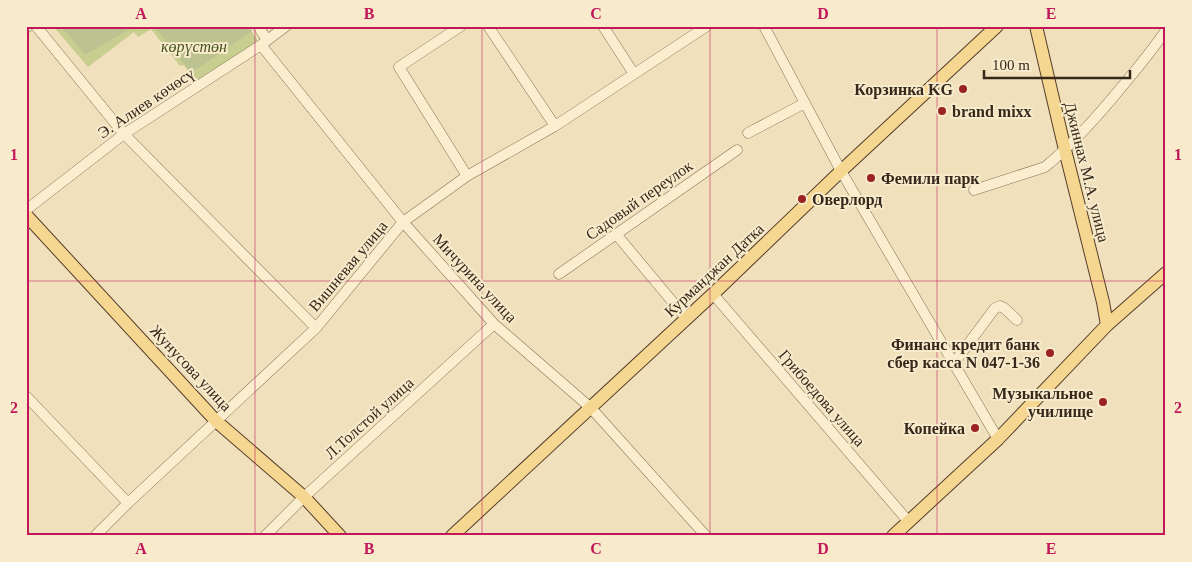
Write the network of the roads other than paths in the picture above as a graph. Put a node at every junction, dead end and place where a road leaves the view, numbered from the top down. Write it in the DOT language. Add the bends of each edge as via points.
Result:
graph roads {
  1 [pos="36,26"];
  2 [pos="258,26"];
  3 [pos="286,26"];
  4 [pos="461,26"];
  5 [pos="488,26"];
  6 [pos="603,26"];
  7 [pos="707,26"];
  8 [pos="764,26"];
  9 [pos="997,26"];
  10 [pos="1036,26"];
  11 [pos="1166,30"];
  12 [pos="264,42"];
  13 [pos="634,74"];
  14 [pos="805,103"];
  15 [pos="555,126"];
  16 [pos="748,133"];
  17 [pos="124,134"];
  18 [pos="737,150"];
  19 [pos="1065,150"];
  20 [pos="841,171"];
  21 [pos="467,176"];
  22 [pos="974,190"];
  23 [pos="26,210"];
  24 [pos="26,215"];
  25 [pos="403,222"];
  26 [pos="616,234"];
  27 [pos="1166,273"];
  28 [pos="558,274"];
  29 [pos="713,294"];
  30 [pos="686,318"];
  31 [pos="1017,320"];
  32 [pos="494,324"];
  33 [pos="1107,324"];
  34 [pos="316,328"];
  35 [pos="954,363"];
  36 [pos="26,396"];
  37 [pos="591,408"];
  38 [pos="216,421"];
  39 [pos="998,439"];
  40 [pos="304,497"];
  41 [pos="128,503"];
  42 [pos="908,521"];
  43 [pos="95,536"];
  44 [pos="265,536"];
  45 [pos="340,536"];
  46 [pos="452,536"];
  47 [pos="706,536"];
  48 [pos="893,536"];
  1 -- 17 [label="street"];
  2 -- 12 [label="street, Мичурина улица"];
  3 -- 12 [label="street, Э. Алиев көчөсү"];
  4 -- 21 [label="street" via="399,67"];
  5 -- 15 [label="street"];
  6 -- 13 [label="street"];
  7 -- 13 [label="street, Вишневая улица"];
  8 -- 14 [label="street"];
  9 -- 20 [label="main road, Курманджан Датка"];
  10 -- 19 [label="main road, Джиннах М.А. улица"];
  11 -- 19 [label="street" via="1101,112"];
  12 -- 17 [label="street, Э. Алиев көчөсү"];
  12 -- 25 [label="street, Мичурина улица"];
  13 -- 15 [label="street, Вишневая улица"];
  14 -- 16 [label="street"];
  14 -- 20 [label="street"];
  15 -- 21 [label="street, Вишневая улица"];
  17 -- 23 [label="street, Э. Алиев көчөсү"];
  17 -- 34 [label="street"];
  18 -- 26 [label="street, Садовый переулок"];
  19 -- 22 [label="street" via="1044,167"];
  19 -- 33 [label="main road, Джиннах М.А. улица"];
  20 -- 29 [label="main road, Курманджан Датка"];
  20 -- 35 [label="street"];
  21 -- 25 [label="street, Вишневая улица"];
  24 -- 38 [label="main road, Жунусова улица"];
  25 -- 32 [label="street, Мичурина улица"];
  25 -- 34 [label="street, Вишневая улица"];
  26 -- 28 [label="street, Садовый переулок"];
  26 -- 30 [label="street"];
  27 -- 33 [label="main road"];
  29 -- 30 [label="main road, Курманджан Датка"];
  29 -- 42 [label="street, Грибоедова улица"];
  30 -- 37 [label="main road, Курманджан Датка"];
  31 -- 35 [label="street" via="1004,308 995,308"];
  32 -- 37 [label="street, Мичурина улица"];
  32 -- 40 [label="street, Л.Толстой улица"];
  33 -- 39 [label="main road"];
  34 -- 38 [label="street, Вишневая улица"];
  35 -- 39 [label="street"];
  36 -- 41 [label="street"];
  37 -- 46 [label="main road, Курманджан Датка"];
  37 -- 47 [label="street, Мичурина улица"];
  38 -- 40 [label="main road, Жунусова улица"];
  38 -- 41 [label="street, Вишневая улица"];
  39 -- 42 [label="main road"];
  40 -- 44 [label="street, Л.Толстой улица"];
  40 -- 45 [label="main road, Жунусова улица"];
  41 -- 43 [label="street, Вишневая улица"];
  42 -- 48 [label="main road"];
}
